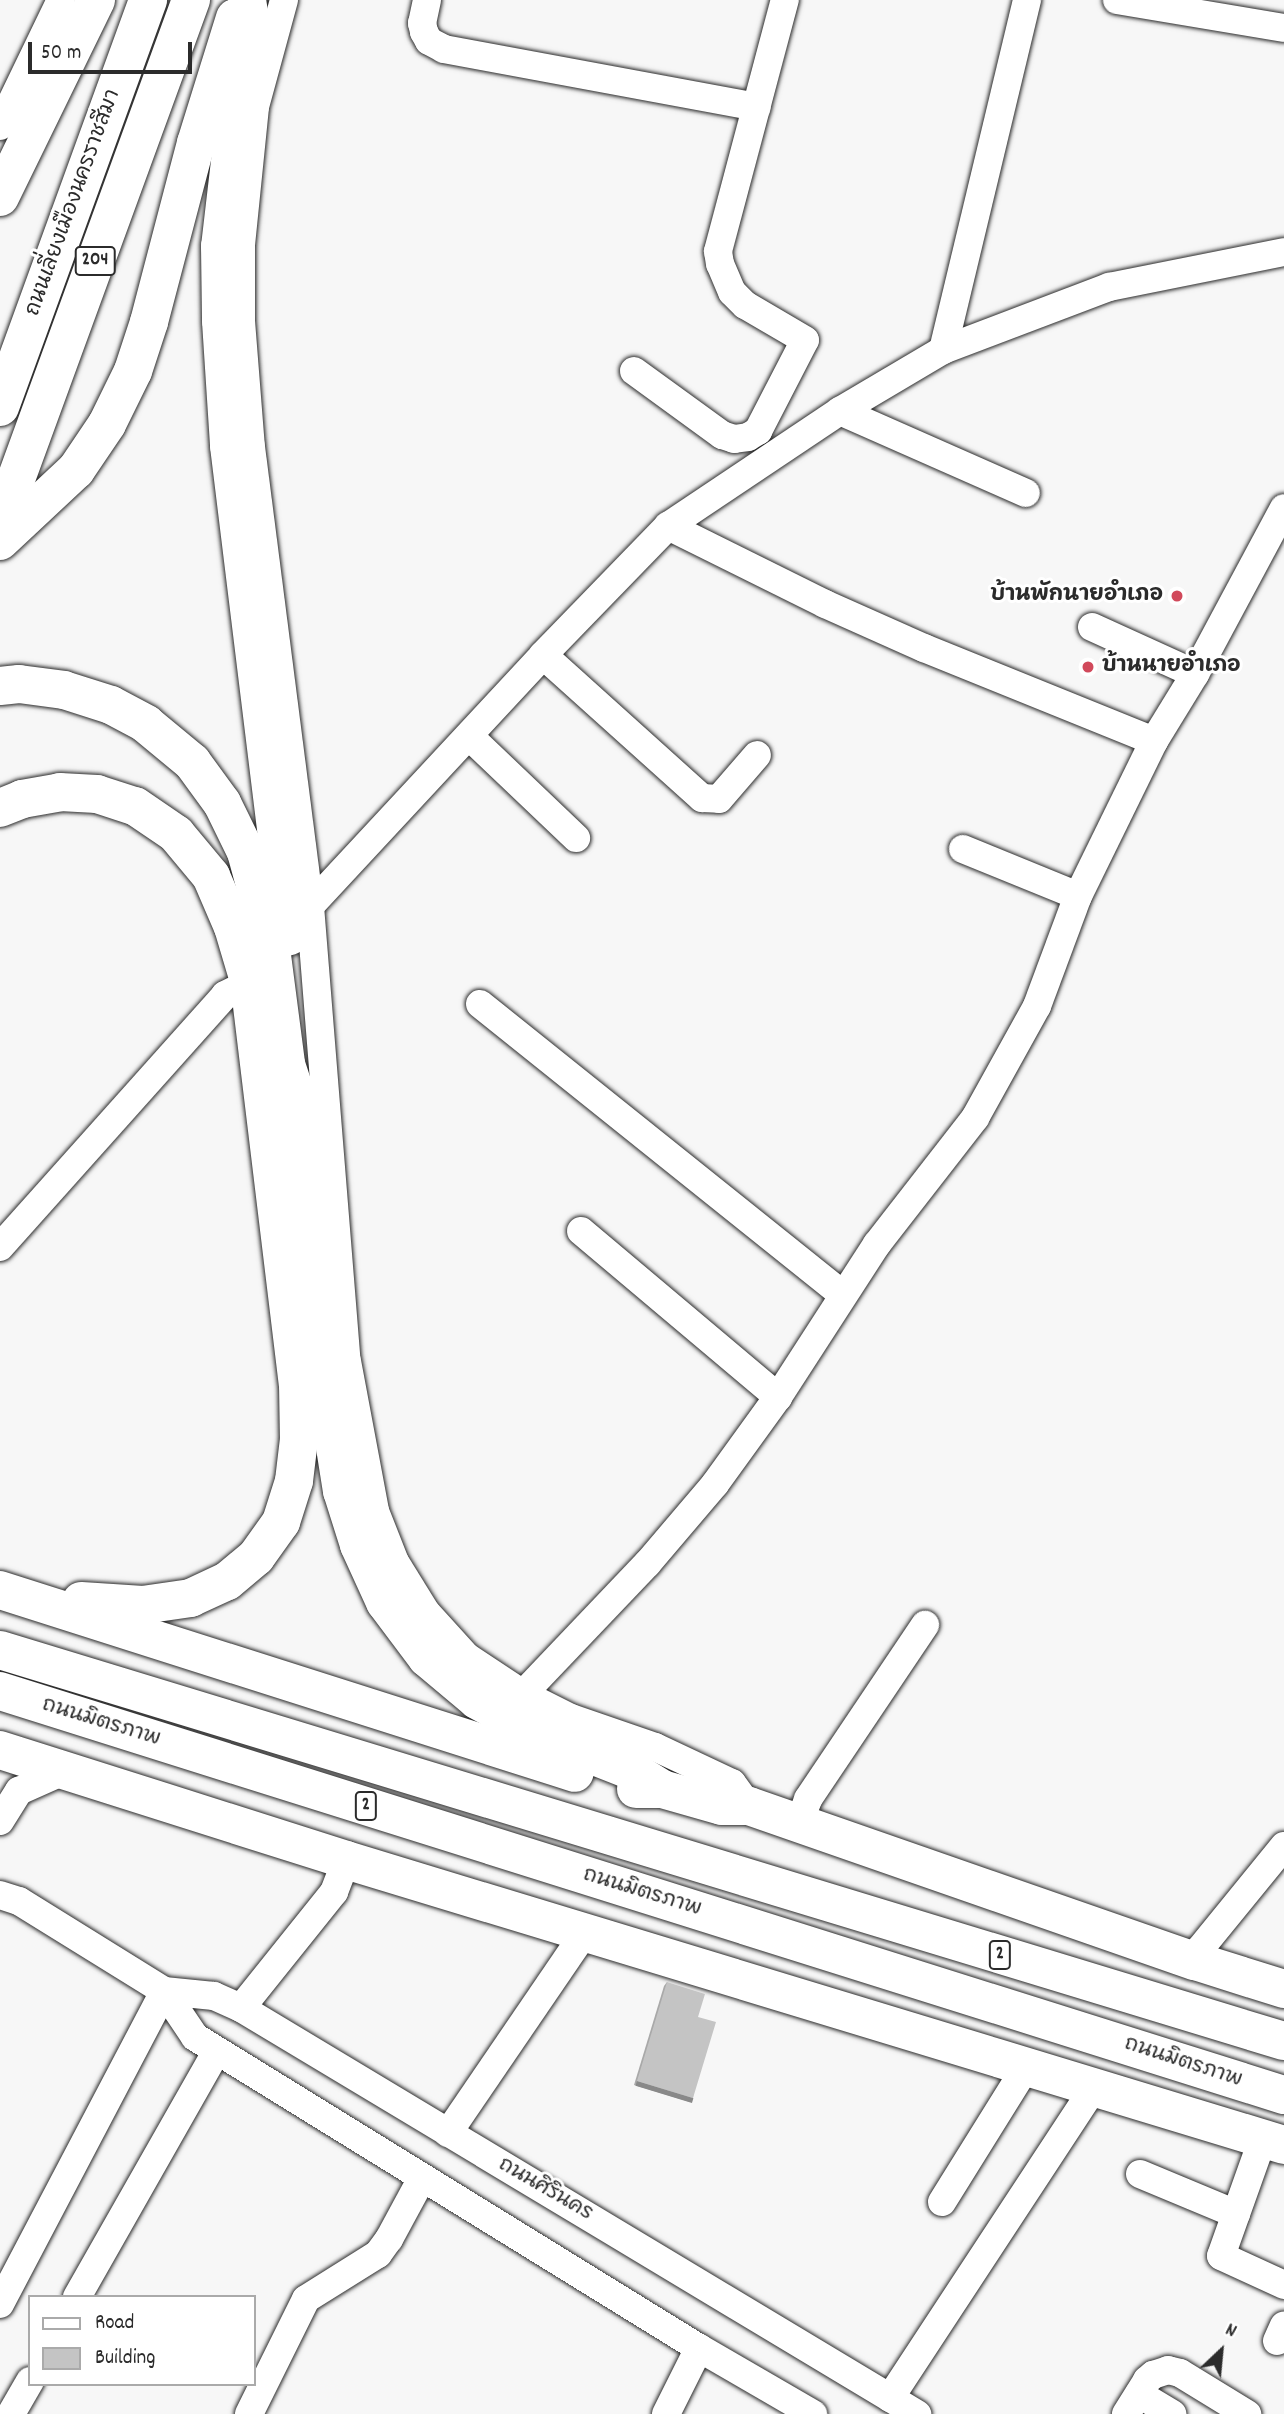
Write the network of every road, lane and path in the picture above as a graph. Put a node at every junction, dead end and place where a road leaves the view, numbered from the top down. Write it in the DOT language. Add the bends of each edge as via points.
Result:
graph roads {
  1 [pos="61,0"];
  2 [pos="96,0"];
  3 [pos="148,0"];
  4 [pos="191,0"];
  5 [pos="247,0"];
  6 [pos="284,0"];
  7 [pos="427,0"];
  8 [pos="785,0"];
  9 [pos="1027,0"];
  10 [pos="1117,0"];
  11 [pos="1284,28"];
  12 [pos="757,107"];
  13 [pos="0,126"];
  14 [pos="214,148"];
  15 [pos="0,197"];
  16 [pos="1284,252"];
  17 [pos="943,350"];
  18 [pos="634,370"];
  19 [pos="0,407"];
  20 [pos="840,411"];
  21 [pos="1026,493"];
  22 [pos="1284,508"];
  23 [pos="0,523"];
  24 [pos="668,526"];
  25 [pos="0,541"];
  26 [pos="1092,627"];
  27 [pos="543,655"];
  28 [pos="1195,674"];
  29 [pos="0,686"];
  30 [pos="469,736"];
  31 [pos="1154,741"];
  32 [pos="757,755"];
  33 [pos="0,808"];
  34 [pos="576,838"];
  35 [pos="963,849"];
  36 [pos="1077,896"];
  37 [pos="306,910"];
  38 [pos="229,991"];
  39 [pos="480,1004"];
  40 [pos="293,1086"];
  41 [pos="582,1231"];
  42 [pos="0,1247"];
  43 [pos="843,1295"];
  44 [pos="778,1397"];
  45 [pos="0,1590"];
  46 [pos="38,1602"];
  47 [pos="110,1625"];
  48 [pos="925,1625"];
  49 [pos="0,1650"];
  50 [pos="0,1691"];
  51 [pos="523,1695"];
  52 [pos="190,1709"];
  53 [pos="0,1749"];
  54 [pos="65,1770"];
  55 [pos="662,1789"];
  56 [pos="750,1806"];
  57 [pos="0,1821"];
  58 [pos="799,1823"];
  59 [pos="1284,1846"];
  60 [pos="346,1860"];
  61 [pos="0,1875"];
  62 [pos="10,1898"];
  63 [pos="586,1931"];
  64 [pos="1195,1961"];
  65 [pos="1284,1989"];
  66 [pos="164,1991"];
  67 [pos="240,2008"];
  68 [pos="1284,2041"];
  69 [pos="217,2051"];
  70 [pos="1026,2067"];
  71 [pos="1094,2088"];
  72 [pos="1284,2095"];
  73 [pos="448,2133"];
  74 [pos="1273,2142"];
  75 [pos="1140,2174"];
  76 [pos="422,2178"];
  77 [pos="942,2202"];
  78 [pos="1236,2214"];
  79 [pos="1284,2285"];
  80 [pos="78,2295"];
  81 [pos="0,2304"];
  82 [pos="699,2348"];
  83 [pos="28,2384"];
  84 [pos="890,2398"];
  85 [pos="1132,2404"];
  86 [pos="11,2414"];
  87 [pos="249,2414"];
  88 [pos="666,2414"];
  89 [pos="813,2414"];
  90 [pos="917,2414"];
  91 [pos="1172,2414"];
  92 [pos="1247,2414"];
  1 -- 13 [label="street"];
  2 -- 15 [label="highway"];
  3 -- 19 [label="highway, ถนนเลี่ยงเมืองนครราชสีมา / 204"];
  4 -- 23 [label="highway, ถนนเลี่ยงเมืองนครราชสีมา / 204"];
  5 -- 14 [label="highway" via="252,32"];
  6 -- 37 [label="street" via="255,107 241,244 240,321"];
  7 -- 12 [label="street" via="424,32 429,41 444,49"];
  8 -- 12 [label="street"];
  9 -- 17 [label="street"];
  10 -- 11 [label="street"];
  12 -- 18 [label="street" via="718,251 720,264 732,292 745,305 805,340 758,431 748,437 722,435"];
  14 -- 25 [label="highway" via="133,371 107,424 76,470"];
  14 -- 40 [label="highway" via="225,393 302,1062"];
  16 -- 17 [label="street" via="1109,287"];
  17 -- 20 [label="street"];
  20 -- 21 [label="street"];
  20 -- 24 [label="street"];
  22 -- 28 [label="street"];
  24 -- 27 [label="street"];
  24 -- 31 [label="street" via="924,648"];
  26 -- 28 [label="street"];
  27 -- 30 [label="street"];
  27 -- 32 [label="street" via="702,798 719,799"];
  28 -- 31 [label="street"];
  29 -- 40 [label="highway" via="64,690 111,705 146,724 192,762 222,803 246,852 270,940"];
  30 -- 34 [label="street"];
  30 -- 37 [label="street"];
  31 -- 36 [label="street"];
  33 -- 46 [label="highway" via="60,792 97,794 135,806 176,834 211,876 249,981 298,1384 296,1467 281,1522 256,1557 228,1581 191,1598 143,1605 63,1599"];
  35 -- 36 [label="street"];
  36 -- 43 [label="street" via="1037,1006 975,1118"];
  37 -- 51 [label="street" via="348,1361 375,1511 395,1562 426,1612 467,1657"];
  38 -- 42 [label="street"];
  39 -- 43 [label="street"];
  40 -- 55 [label="highway" via="318,1340 334,1447 359,1545 384,1602 426,1658 477,1700 541,1735 635,1772"];
  41 -- 44 [label="street"];
  43 -- 44 [label="street"];
  44 -- 51 [label="street" via="715,1484 647,1564"];
  45 -- 46 [label="highway"];
  46 -- 47 [label="highway"];
  47 -- 52 [label="highway"];
  47 -- 55 [label="highway" via="626,1788"];
  48 -- 58 [label="street" via="808,1799"];
  49 -- 52 [label="highway, ถนนมิตรภาพ / 2"];
  50 -- 72 [label="highway, ถนนมิตรภาพ / 2"];
  51 -- 56 [label="street" via="732,1783"];
  52 -- 68 [label="highway, ถนนมิตรภาพ / 2"];
  53 -- 54 [label="highway"];
  54 -- 57 [label="street" via="19,1791"];
  54 -- 60 [label="highway"];
  55 -- 56 [label="highway" via="722,1806"];
  56 -- 58 [label="highway"];
  58 -- 64 [label="highway"];
  59 -- 64 [label="street"];
  60 -- 63 [label="highway"];
  60 -- 67 [label="street" via="334,1892"];
  61 -- 62 [label="street, ถนนศิรินคร"];
  62 -- 66 [label="street, ถนนศิรินคร"];
  63 -- 70 [label="highway"];
  63 -- 73 [label="street"];
  64 -- 65 [label="highway"];
  66 -- 67 [label="street, ถนนศิรินคร" via="215,1996"];
  66 -- 69 [label="street, ถนนศิรินคร" via="195,2037"];
  66 -- 81 [label="street"];
  67 -- 73 [label="street, ถนนศิรินคร"];
  69 -- 76 [label="street, ถนนศิรินคร"];
  69 -- 80 [label="street"];
  70 -- 71 [label="highway"];
  70 -- 77 [label="street"];
  71 -- 74 [label="highway"];
  71 -- 84 [label="street"];
  73 -- 84 [label="street, ถนนศิรินคร"];
  74 -- 78 [label="street"];
  75 -- 78 [label="street"];
  76 -- 82 [label="street, ถนนศิรินคร"];
  76 -- 87 [label="street" via="378,2254 306,2300"];
  78 -- 79 [label="street" via="1221,2256"];
  82 -- 88 [label="street"];
  82 -- 89 [label="street, ถนนศิรินคร"];
  83 -- 86 [label="street"];
  84 -- 90 [label="street, ถนนศิรินคร"];
  85 -- 91 [label="street"];
  85 -- 92 [label="street" via="1153,2375 1168,2370"];
}
